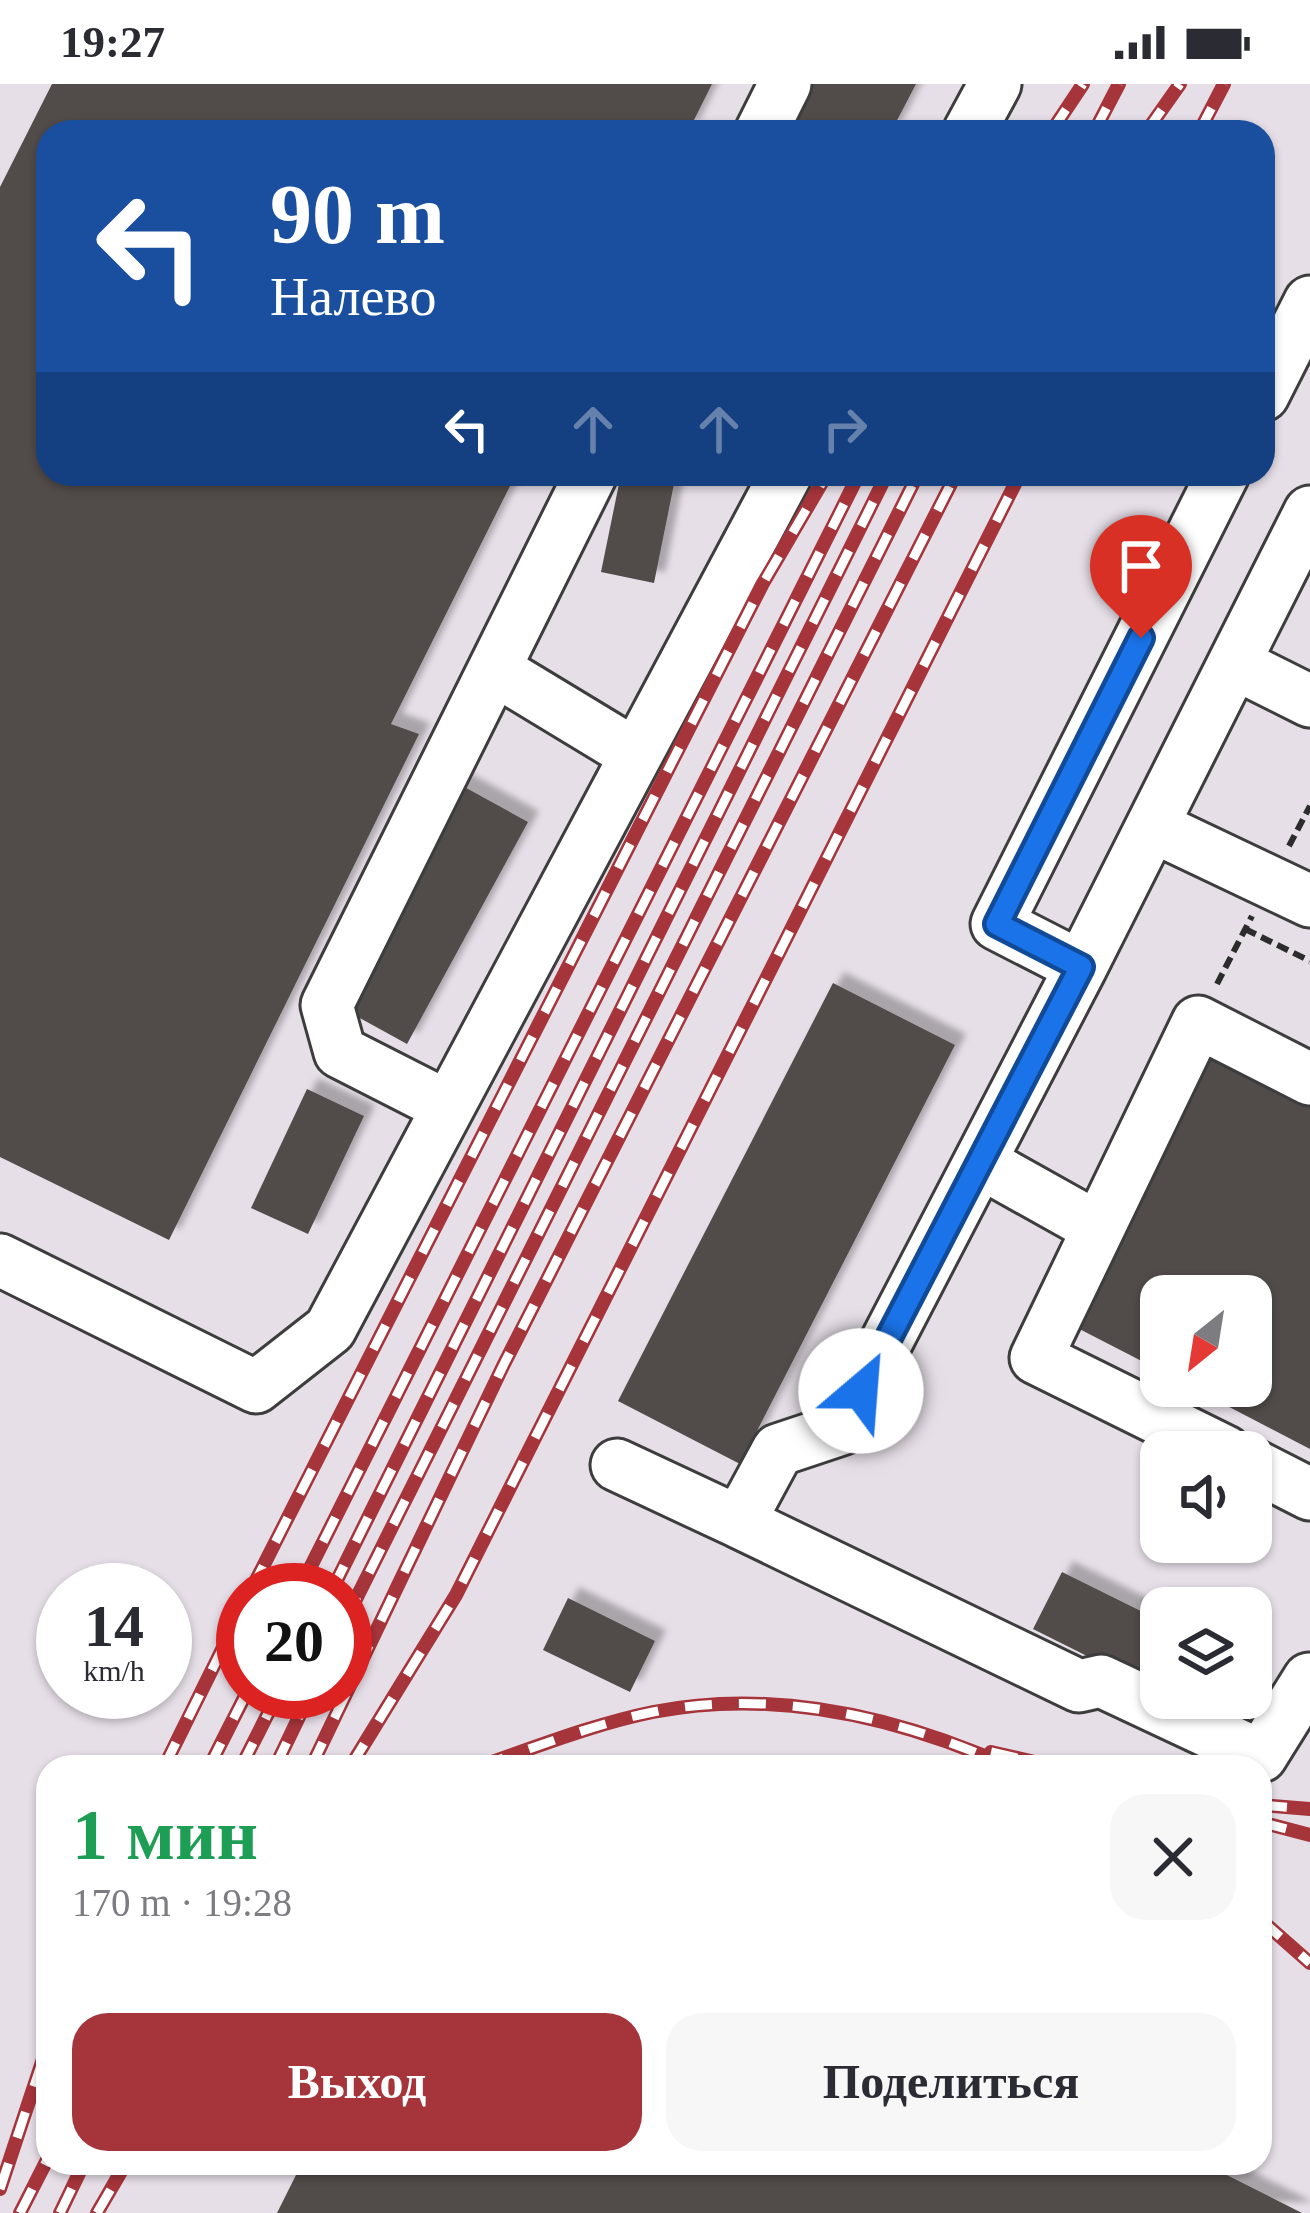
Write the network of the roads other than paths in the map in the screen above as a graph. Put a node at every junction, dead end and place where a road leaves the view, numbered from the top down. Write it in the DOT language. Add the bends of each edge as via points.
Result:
graph roads {
  1 [pos="785,84"];
  2 [pos="995,84"];
  3 [pos="767,120"];
  4 [pos="976,120"];
  5 [pos="1310,302"];
  6 [pos="1275,371"];
  7 [pos="585,486"];
  8 [pos="780,486"];
  9 [pos="1217,486"];
  10 [pos="1310,512"];
  11 [pos="1234,663"];
  12 [pos="494,669"];
  13 [pos="1310,700"];
  14 [pos="636,755"];
  15 [pos="1152,826"];
  16 [pos="1310,901"];
  17 [pos="1081,967"];
  18 [pos="1310,1079"];
  19 [pos="448,1106"];
  20 [pos="980,1162"];
  21 [pos="1098,1228"];
  22 [pos="0,1260"];
  23 [pos="1184,1431"];
  24 [pos="617,1465"];
  25 [pos="1272,1475"];
  26 [pos="1310,1494"];
  27 [pos="739,1522"];
  28 [pos="1309,1679"];
  29 [pos="1259,1755"];
  30 [pos="1262,1755"];
  1 -- 3 [label="lane"];
  2 -- 4 [label="lane"];
  5 -- 6 [label="lane"];
  7 -- 12 [label="lane"];
  8 -- 14 [label="lane"];
  9 -- 17 [label="lane" via="997,924"];
  10 -- 11 [label="lane"];
  11 -- 13 [label="lane"];
  11 -- 15 [label="lane"];
  12 -- 14 [label="lane"];
  12 -- 19 [label="lane" via="327,1004 340,1052"];
  14 -- 19 [label="lane"];
  15 -- 16 [label="lane"];
  15 -- 17 [label="lane"];
  17 -- 20 [label="lane"];
  18 -- 21 [label="lane" via="1198,1022"];
  19 -- 22 [label="lane" via="329,1329 256,1388"];
  20 -- 21 [label="lane"];
  20 -- 27 [label="lane" via="842,1429 778,1450"];
  21 -- 23 [label="lane" via="1036,1358"];
  24 -- 27 [label="lane"];
  25 -- 26 [label="lane"];
  27 -- 29 [label="lane" via="1079,1686 1101,1681"];
  28 -- 30 [label="lane"];
}
